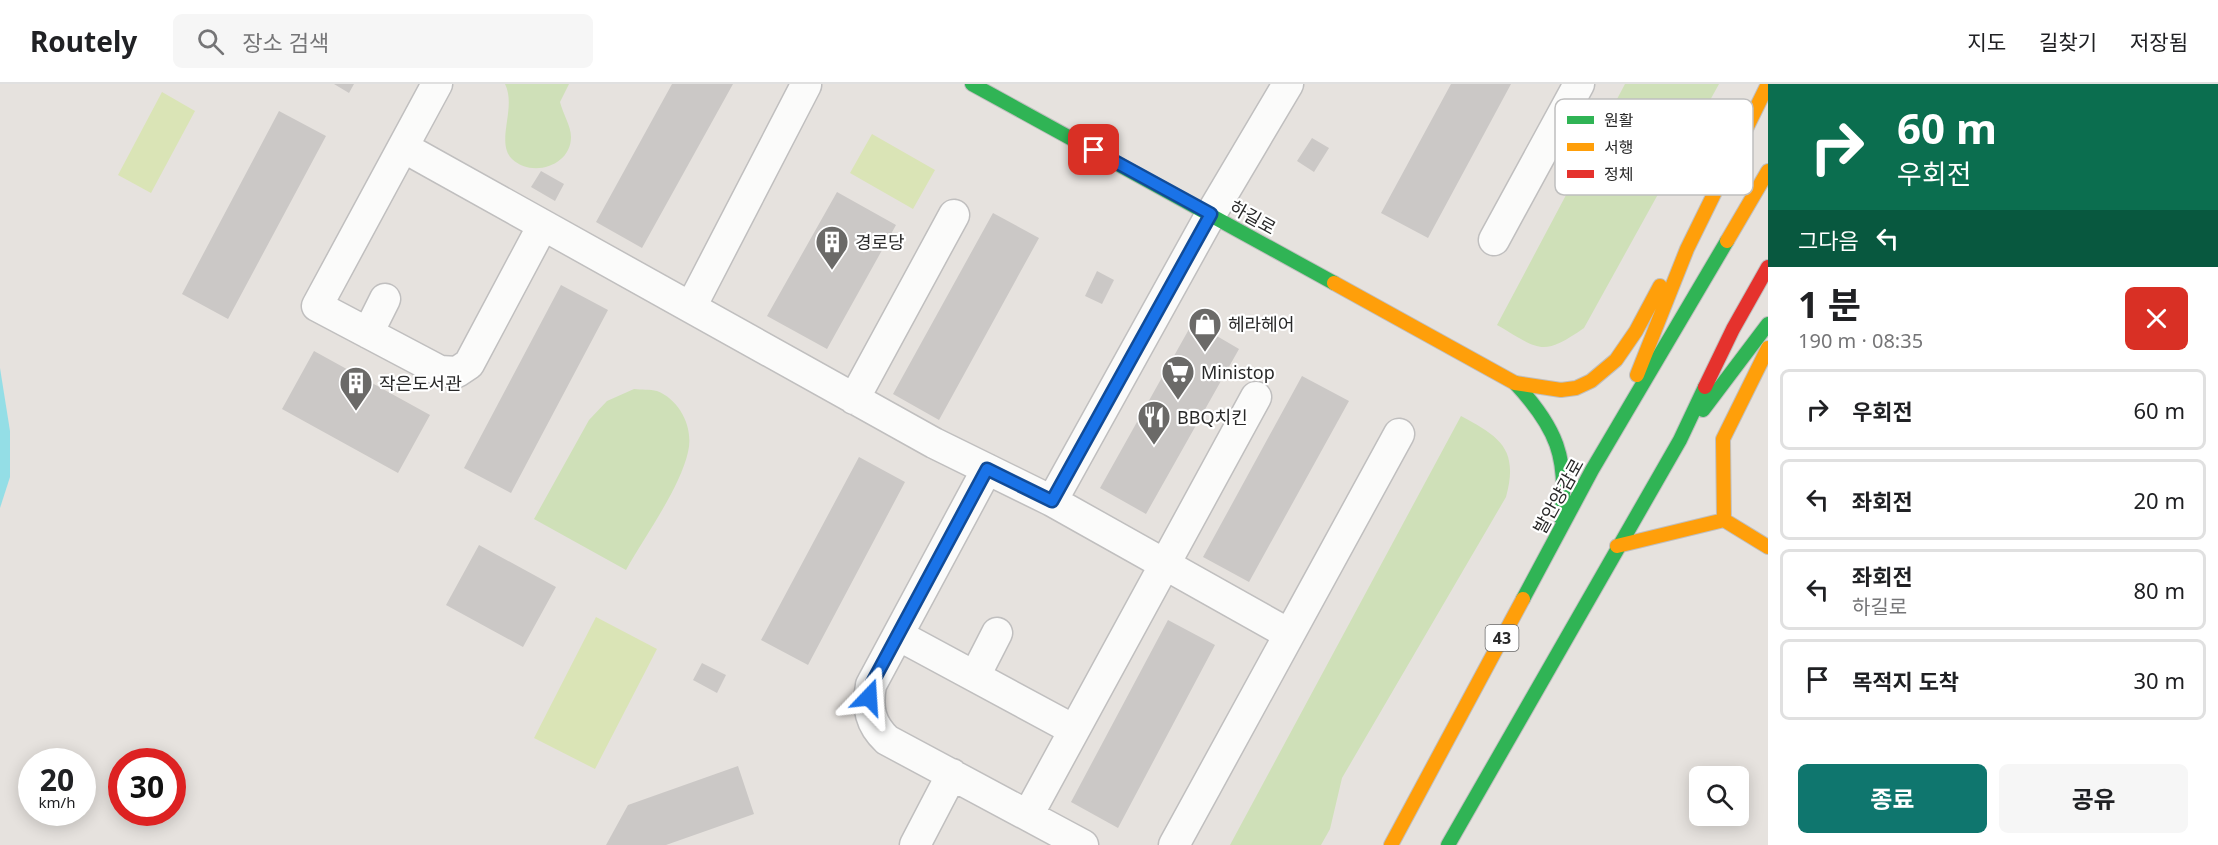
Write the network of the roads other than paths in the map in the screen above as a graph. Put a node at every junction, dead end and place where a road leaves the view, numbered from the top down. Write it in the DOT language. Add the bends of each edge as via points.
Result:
graph roads {
  1 [pos="437,84"];
  2 [pos="972,84"];
  3 [pos="1288,84"];
  4 [pos="1579,84"];
  5 [pos="1767,84"];
  6 [pos="806,85"];
  7 [pos="1571,99"];
  8 [pos="1753,108"];
  9 [pos="1753,113"];
  10 [pos="1555,128"];
  11 [pos="403,147"];
  12 [pos="1768,171"];
  13 [pos="1706,195"];
  14 [pos="1713,195"];
  15 [pos="1211,214"];
  16 [pos="954,215"];
  17 [pos="543,225"];
  18 [pos="1494,240"];
  19 [pos="1768,267"];
  20 [pos="385,299"];
  21 [pos="691,308"];
  22 [pos="1768,324"];
  23 [pos="368,333"];
  24 [pos="1768,348"];
  25 [pos="1515,383"];
  26 [pos="1256,397"];
  27 [pos="854,399"];
  28 [pos="1614,431"];
  29 [pos="1399,434"];
  30 [pos="1680,440"];
  31 [pos="987,469"];
  32 [pos="1052,501"];
  33 [pos="1724,520"];
  34 [pos="1559,531"];
  35 [pos="1617,546"];
  36 [pos="1768,547"];
  37 [pos="1165,564"];
  38 [pos="997,633"];
  39 [pos="1289,634"];
  40 [pos="898,635"];
  41 [pos="975,676"];
  42 [pos="1074,730"];
  43 [pos="952,774"];
  44 [pos="1028,815"];
  45 [pos="915,845"];
  46 [pos="1083,845"];
  47 [pos="1174,845"];
  48 [pos="1391,845"];
  49 [pos="1448,845"];
  1 -- 11 [label="street"];
  2 -- 15 [label="main road, 하길로"];
  3 -- 15 [label="street"];
  4 -- 7 [label="street"];
  5 -- 8 [label="main road"];
  5 -- 9 [label="main road, 43"];
  6 -- 21 [label="street"];
  10 -- 18 [label="street"];
  11 -- 17 [label="street"];
  11 -- 23 [label="street" via="318,306"];
  12 -- 28 [label="main road, 발안양감로"];
  13 -- 25 [label="main road" via="1622,352 1599,374 1575,388"];
  14 -- 28 [label="main road, 43" via="1687,249"];
  15 -- 25 [label="main road, 하길로"];
  15 -- 32 [label="street"];
  16 -- 27 [label="street"];
  17 -- 21 [label="street"];
  17 -- 23 [label="street" via="469,364 461,370 440,371"];
  19 -- 30 [label="main road" via="1733,329"];
  20 -- 23 [label="street"];
  21 -- 27 [label="street"];
  22 -- 30 [label="main road"];
  24 -- 33 [label="main road" via="1723,439"];
  25 -- 34 [label="main road" via="1538,406 1556,433 1564,465 1565,496"];
  26 -- 37 [label="street"];
  27 -- 31 [label="street"];
  28 -- 34 [label="main road, 발안양감로 / 43"];
  29 -- 39 [label="street"];
  30 -- 35 [label="main road"];
  31 -- 32 [label="street"];
  31 -- 40 [label="street"];
  32 -- 37 [label="street"];
  33 -- 35 [label="main road"];
  33 -- 36 [label="main road"];
  34 -- 48 [label="main road, 발안양감로 / 43"];
  35 -- 49 [label="main road"];
  37 -- 39 [label="street"];
  37 -- 42 [label="street"];
  38 -- 41 [label="street"];
  39 -- 47 [label="street"];
  40 -- 41 [label="street"];
  40 -- 43 [label="street" via="871,685 872,721 887,740"];
  41 -- 42 [label="street"];
  42 -- 44 [label="street"];
  43 -- 44 [label="street"];
  43 -- 45 [label="street"];
  44 -- 46 [label="street"];
}
